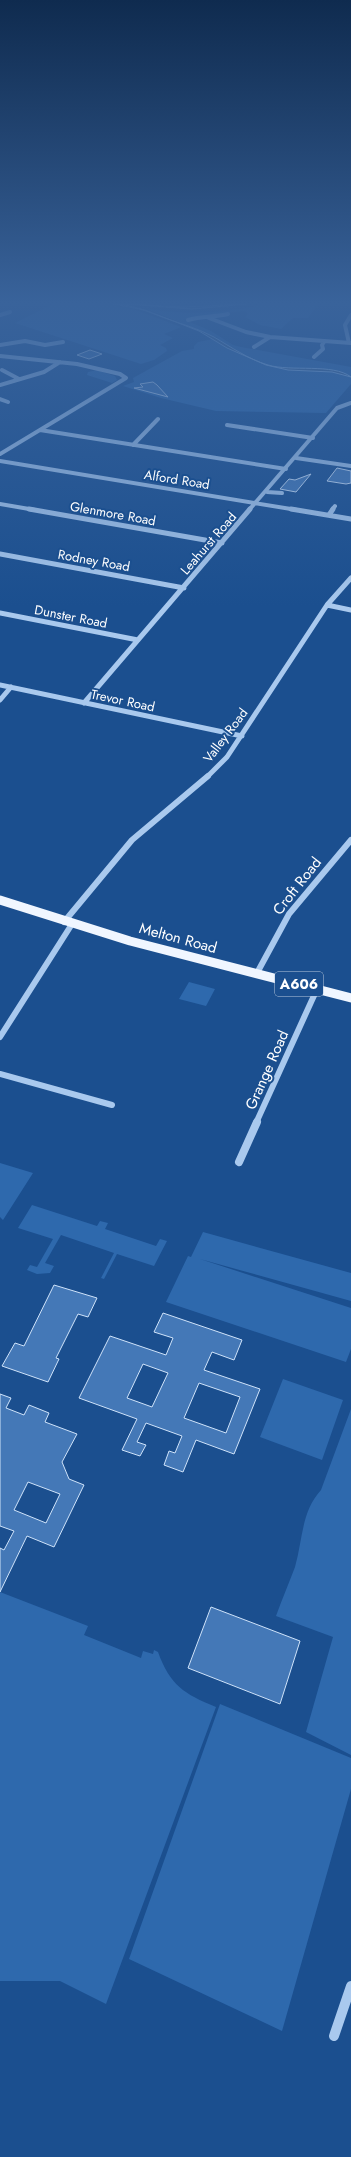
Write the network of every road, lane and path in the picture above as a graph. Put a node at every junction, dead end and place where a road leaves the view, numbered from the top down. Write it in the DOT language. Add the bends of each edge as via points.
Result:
graph roads {
  1 [pos="82,405"];
  2 [pos="346,405"];
  3 [pos="158,419"];
  4 [pos="227,425"];
  5 [pos="40,430"];
  6 [pos="313,438"];
  7 [pos="133,445"];
  8 [pos="0,454"];
  9 [pos="296,458"];
  10 [pos="0,461"];
  11 [pos="351,466"];
  12 [pos="286,469"];
  13 [pos="267,492"];
  14 [pos="282,493"];
  15 [pos="257,503"];
  16 [pos="0,504"];
  17 [pos="335,506"];
  18 [pos="329,515"];
  19 [pos="351,519"];
  20 [pos="222,543"];
  21 [pos="0,554"];
  22 [pos="351,578"];
  23 [pos="184,588"];
  24 [pos="327,605"];
  25 [pos="351,610"];
  26 [pos="0,614"];
  27 [pos="138,640"];
  28 [pos="0,685"];
  29 [pos="10,687"];
  30 [pos="0,700"];
  31 [pos="84,703"];
  32 [pos="242,736"];
  33 [pos="351,840"];
  34 [pos="0,900"];
  35 [pos="68,923"];
  36 [pos="257,973"];
  37 [pos="317,989"];
  38 [pos="351,998"];
  39 [pos="0,1037"];
  40 [pos="0,1074"];
  41 [pos="112,1105"];
  42 [pos="239,1162"];
  43 [pos="351,1986"];
  44 [pos="348,2003"];
  45 [pos="334,2036"];
  1 -- 5 [label="street"];
  2 -- 6 [label="street, Leahurst Road" via="337,408"];
  3 -- 7 [label="street"];
  4 -- 6 [label="street"];
  5 -- 7 [label="street"];
  5 -- 8 [label="street"];
  6 -- 9 [label="street, Leahurst Road"];
  7 -- 12 [label="street"];
  9 -- 11 [label="street"];
  9 -- 12 [label="street, Leahurst Road"];
  10 -- 15 [label="street, Alford Road"];
  12 -- 13 [label="street, Leahurst Road"];
  13 -- 14 [label="street"];
  13 -- 15 [label="street, Leahurst Road"];
  15 -- 18 [label="street, Alford Road"];
  15 -- 20 [label="street, Leahurst Road"];
  16 -- 20 [label="street, Glenmore Road"];
  17 -- 18 [label="street"];
  18 -- 19 [label="street, Alford Road"];
  20 -- 23 [label="street, Leahurst Road"];
  21 -- 23 [label="street, Rodney Road"];
  22 -- 24 [label="street, Valley Road"];
  23 -- 27 [label="street, Leahurst Road"];
  24 -- 25 [label="street"];
  24 -- 32 [label="street, Valley Road"];
  26 -- 27 [label="street, Dunster Road"];
  27 -- 31 [label="street, Leahurst Road"];
  28 -- 29 [label="street, Trevor Road"];
  29 -- 30 [label="street"];
  29 -- 31 [label="street, Trevor Road"];
  31 -- 32 [label="street, Trevor Road"];
  32 -- 35 [label="street, Valley Road" via="227,757 203,781 132,840"];
  33 -- 36 [label="street, Croft Road" via="289,914"];
  34 -- 35 [label="main road, Melton Road / A606"];
  35 -- 36 [label="main road, Melton Road / A606"];
  35 -- 39 [label="street, Valley Road"];
  36 -- 37 [label="main road, Melton Road / A606"];
  37 -- 38 [label="main road, Melton Road / A606"];
  37 -- 42 [label="street, Grange Road"];
  40 -- 41 [label="street"];
  43 -- 44 [label="street"];
  44 -- 45 [label="street"];
}
